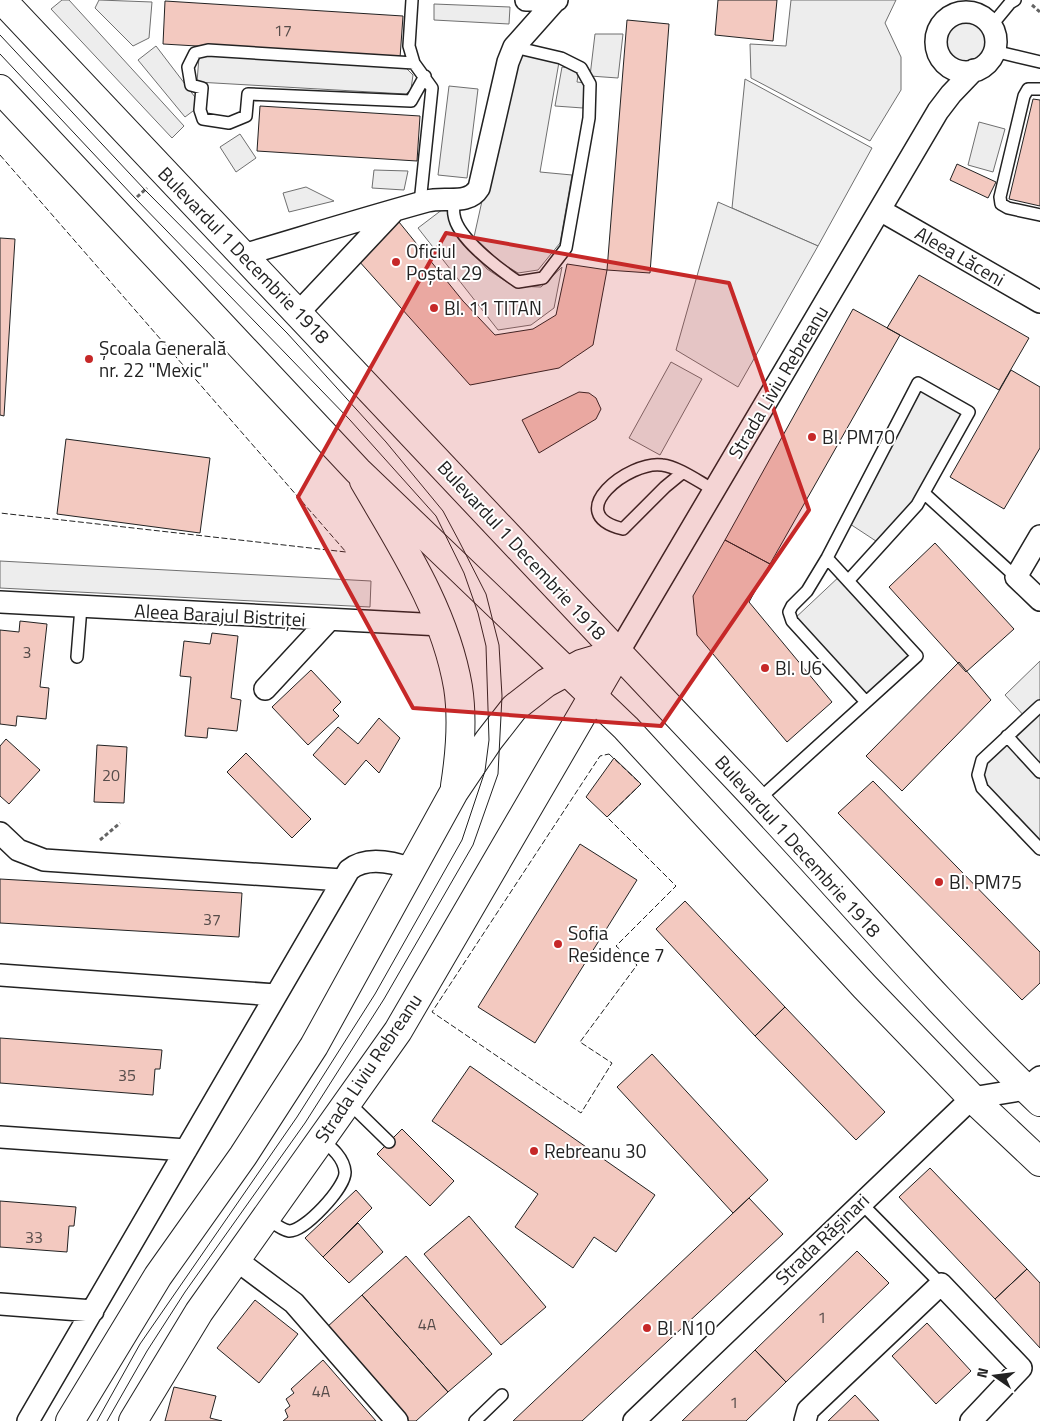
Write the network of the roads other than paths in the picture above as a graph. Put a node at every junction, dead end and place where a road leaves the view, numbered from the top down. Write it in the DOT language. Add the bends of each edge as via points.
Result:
graph roads {
  1 [pos="2,0"];
  2 [pos="412,0"];
  3 [pos="526,0"];
  4 [pos="953,0"];
  5 [pos="1015,0"];
  6 [pos="556,1"];
  7 [pos="983,14"];
  8 [pos="944,20"];
  9 [pos="514,47"];
  10 [pos="994,51"];
  11 [pos="942,60"];
  12 [pos="1040,62"];
  13 [pos="414,63"];
  14 [pos="974,70"];
  15 [pos="425,76"];
  16 [pos="0,89"];
  17 [pos="1040,90"];
  18 [pos="938,111"];
  19 [pos="455,199"];
  20 [pos="420,203"];
  21 [pos="394,210"];
  22 [pos="880,210"];
  23 [pos="1040,216"];
  24 [pos="243,255"];
  25 [pos="1040,302"];
  26 [pos="299,312"];
  27 [pos="358,471"];
  28 [pos="682,474"];
  29 [pos="714,490"];
  30 [pos="925,494"];
  31 [pos="1040,536"];
  32 [pos="827,558"];
  33 [pos="1016,577"];
  34 [pos="848,581"];
  35 [pos="1040,600"];
  36 [pos="0,602"];
  37 [pos="81,607"];
  38 [pos="328,621"];
  39 [pos="441,625"];
  40 [pos="618,653"];
  41 [pos="77,657"];
  42 [pos="566,671"];
  43 [pos="265,689"];
  44 [pos="593,696"];
  45 [pos="866,702"];
  46 [pos="1040,706"];
  47 [pos="1007,736"];
  48 [pos="1040,772"];
  49 [pos="454,792"];
  50 [pos="758,800"];
  51 [pos="0,833"];
  52 [pos="1040,849"];
  53 [pos="412,869"];
  54 [pos="342,880"];
  55 [pos="0,975"];
  56 [pos="276,995"];
  57 [pos="1036,1089"];
  58 [pos="972,1098"];
  59 [pos="348,1101"];
  60 [pos="0,1137"];
  61 [pos="320,1138"];
  62 [pos="389,1142"];
  63 [pos="186,1150"];
  64 [pos="1040,1162"];
  65 [pos="860,1202"];
  66 [pos="264,1217"];
  67 [pos="235,1259"];
  68 [pos="941,1284"];
  69 [pos="0,1304"];
  70 [pos="93,1311"];
  71 [pos="502,1395"];
  72 [pos="28,1421"];
  73 [pos="70,1421"];
  74 [pos="133,1421"];
  75 [pos="397,1421"];
  76 [pos="475,1421"];
  77 [pos="634,1421"];
  78 [pos="805,1421"];
  79 [pos="971,1421"];
  1 -- 24 [label="main road, Bulevardul 1 Decembrie 1918"];
  2 -- 13 [label="lane" via="409,46"];
  3 -- 6 [label="street"];
  4 -- 8 [label="street"];
  5 -- 7 [label="lane"];
  6 -- 9 [label="street"];
  7 -- 8 [label="street" via="962,12"];
  7 -- 10 [label="street" via="996,43"];
  8 -- 11 [label="street" via="936,36"];
  9 -- 19 [label="street" via="479,188 475,196"];
  9 -- 19 [label="lane" via="561,58 582,68 590,84 589,118 566,248 543,278 518,282 495,267 460,230 454,216"];
  10 -- 12 [label="lane"];
  10 -- 14 [label="street" via="987,63"];
  11 -- 14 [label="street" via="956,70"];
  11 -- 18 [label="street, Strada Liviu Rebreanu"];
  13 -- 15 [label="lane"];
  13 -- 15 [label="lane" via="208,50 195,53 188,67 191,85 202,88 200,110 203,119 229,123 246,116 248,94 411,101"];
  14 -- 18 [label="street, Strada Liviu Rebreanu"];
  15 -- 20 [label="lane" via="432,88 432,106"];
  16 -- 27 [label="main road"];
  17 -- 23 [label="lane" via="1028,89 1024,96 1022,122 1000,197 1001,204 1008,208"];
  18 -- 22 [label="street, Strada Liviu Rebreanu"];
  19 -- 20 [label="street"];
  20 -- 21 [label="street"];
  21 -- 24 [label="street"];
  21 -- 26 [label="street"];
  22 -- 25 [label="street, Aleea Lăceni"];
  22 -- 29 [label="street, Strada Liviu Rebreanu"];
  24 -- 26 [label="main road, Bulevardul 1 Decembrie 1918"];
  26 -- 40 [label="main road, Bulevardul 1 Decembrie 1918"];
  27 -- 39 [label="main road" via="416,570"];
  27 -- 42 [label="main road"];
  28 -- 28 [label="lane" via="662,464 621,476 597,501 597,510 614,527 624,529"];
  28 -- 29 [label="lane"];
  29 -- 40 [label="street, Strada Liviu Rebreanu"];
  30 -- 32 [label="lane" via="969,412 918,383"];
  30 -- 33 [label="lane"];
  30 -- 34 [label="lane"];
  31 -- 33 [label="street"];
  32 -- 34 [label="lane"];
  32 -- 45 [label="lane" via="807,592 792,606 790,618"];
  33 -- 35 [label="street"];
  34 -- 45 [label="lane" via="917,656"];
  36 -- 37 [label="street, Aleea Barajul Bistriței"];
  37 -- 38 [label="street, Aleea Barajul Bistriței"];
  37 -- 41 [label="lane"];
  38 -- 39 [label="street, Aleea Barajul Bistriței"];
  38 -- 43 [label="street"];
  39 -- 49 [label="main road" via="458,688 461,721"];
  40 -- 42 [label="main road"];
  40 -- 44 [label="main road, Strada Liviu Rebreanu"];
  40 -- 50 [label="main road, Bulevardul 1 Decembrie 1918"];
  42 -- 44 [label="main road"];
  42 -- 49 [label="main road" via="514,708"];
  44 -- 58 [label="main road"];
  44 -- 59 [label="main road, Strada Liviu Rebreanu" via="398,1031"];
  45 -- 50 [label="lane"];
  46 -- 47 [label="lane"];
  47 -- 48 [label="lane"];
  47 -- 52 [label="lane" via="982,760 978,775 982,788"];
  49 -- 53 [label="main road"];
  50 -- 57 [label="main road, Bulevardul 1 Decembrie 1918" via="904,962"];
  51 -- 54 [label="street" via="18,850 44,860"];
  53 -- 54 [label="street" via="376,861 355,865"];
  53 -- 73 [label="main road" via="310,1053 243,1156 158,1276"];
  54 -- 56 [label="street"];
  55 -- 56 [label="street"];
  56 -- 63 [label="street"];
  57 -- 58 [label="street"];
  58 -- 64 [label="main road"];
  58 -- 65 [label="street, Strada Rășinari"];
  59 -- 61 [label="main road, Strada Liviu Rebreanu"];
  59 -- 62 [label="lane"];
  60 -- 63 [label="street"];
  61 -- 66 [label="main road, Strada Liviu Rebreanu"];
  61 -- 66 [label="lane" via="344,1164 341,1186 300,1229 288,1231"];
  63 -- 70 [label="street"];
  65 -- 68 [label="lane"];
  65 -- 77 [label="street, Strada Rășinari"];
  66 -- 67 [label="main road, Strada Liviu Rebreanu"];
  67 -- 74 [label="main road, Strada Liviu Rebreanu"];
  67 -- 75 [label="street" via="294,1302"];
  68 -- 78 [label="street" via="808,1410"];
  68 -- 79 [label="street" via="1021,1368"];
  69 -- 70 [label="street"];
  70 -- 72 [label="street"];
  71 -- 76 [label="lane"];
}
